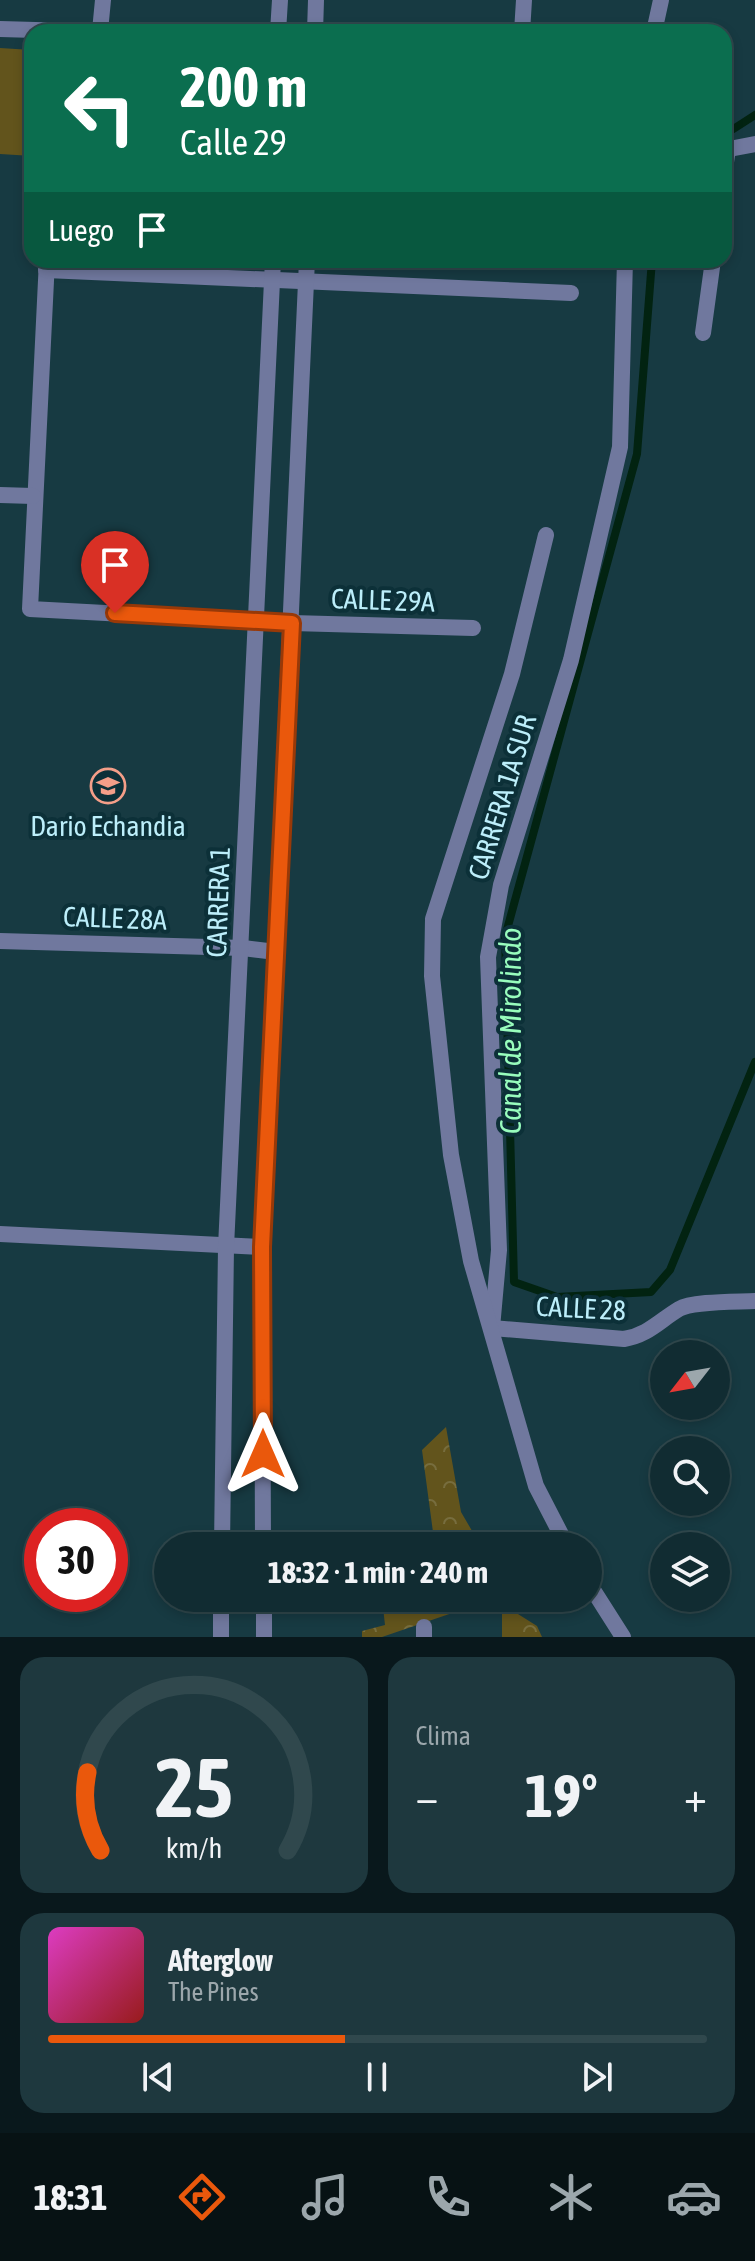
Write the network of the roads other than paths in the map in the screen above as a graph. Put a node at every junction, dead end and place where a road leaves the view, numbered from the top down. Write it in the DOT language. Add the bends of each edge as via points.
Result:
graph roads {
  1 [pos="103,0"];
  2 [pos="280,0"];
  3 [pos="316,0"];
  4 [pos="524,0"];
  5 [pos="661,0"];
  6 [pos="101,24"];
  7 [pos="278,24"];
  8 [pos="315,24"];
  9 [pos="522,24"];
  10 [pos="656,24"];
  11 [pos="0,29"];
  12 [pos="24,30"];
  13 [pos="755,144"];
  14 [pos="732,148"];
  15 [pos="46,268"];
  16 [pos="95,268"];
  17 [pos="273,268"];
  18 [pos="307,268"];
  19 [pos="625,268"];
  20 [pos="712,268"];
  21 [pos="273,279"];
  22 [pos="306,280"];
  23 [pos="571,293"];
  24 [pos="703,333"];
  25 [pos="0,495"];
  26 [pos="33,496"];
  27 [pos="546,535"];
  28 [pos="256,620"];
  29 [pos="292,623"];
  30 [pos="473,628"];
  31 [pos="0,941"];
  32 [pos="243,948"];
  33 [pos="276,952"];
  34 [pos="0,1234"];
  35 [pos="226,1247"];
  36 [pos="262,1247"];
  37 [pos="755,1301"];
  38 [pos="492,1328"];
  39 [pos="222,1532"];
  40 [pos="263,1532"];
  41 [pos="560,1532"];
  42 [pos="602,1604"];
  43 [pos="221,1612"];
  44 [pos="264,1612"];
  45 [pos="221,1637"];
  46 [pos="264,1637"];
  47 [pos="623,1637"];
  1 -- 6 [label="street"];
  2 -- 7 [label="street"];
  3 -- 8 [label="street"];
  4 -- 9 [label="street"];
  5 -- 10 [label="street"];
  11 -- 12 [label="street"];
  13 -- 14 [label="street"];
  15 -- 26 [label="street"];
  16 -- 21 [label="street"];
  17 -- 21 [label="street, CARRERA 1"];
  18 -- 22 [label="street"];
  19 -- 38 [label="street, CARRERA 1A SUR" via="620,447 571,660 501,885 488,957 499,1250"];
  20 -- 24 [label="street"];
  21 -- 22 [label="street"];
  21 -- 28 [label="street, CARRERA 1"];
  22 -- 23 [label="street"];
  22 -- 29 [label="street"];
  25 -- 26 [label="street"];
  26 -- 28 [label="street, CALLE 29A" via="30,609"];
  27 -- 38 [label="street, CARRERA 1A SUR" via="512,674 433,919 432,976 451,1155 471,1261"];
  28 -- 29 [label="street, CALLE 29A"];
  28 -- 32 [label="street, CARRERA 1"];
  29 -- 30 [label="street, CALLE 29A"];
  29 -- 33 [label="street"];
  31 -- 32 [label="street, CALLE 28A"];
  32 -- 33 [label="street, CALLE 28A"];
  32 -- 35 [label="street, CARRERA 1"];
  33 -- 36 [label="street"];
  34 -- 35 [label="street"];
  35 -- 36 [label="street"];
  35 -- 39 [label="street, CARRERA 1"];
  36 -- 40 [label="street"];
  37 -- 38 [label="street, CALLE 28" via="681,1308 640,1336 624,1339"];
  38 -- 41 [label="street, CARRERA 1A SUR" via="536,1486"];
  42 -- 47 [label="street"];
  43 -- 45 [label="street"];
  44 -- 46 [label="street"];
}
